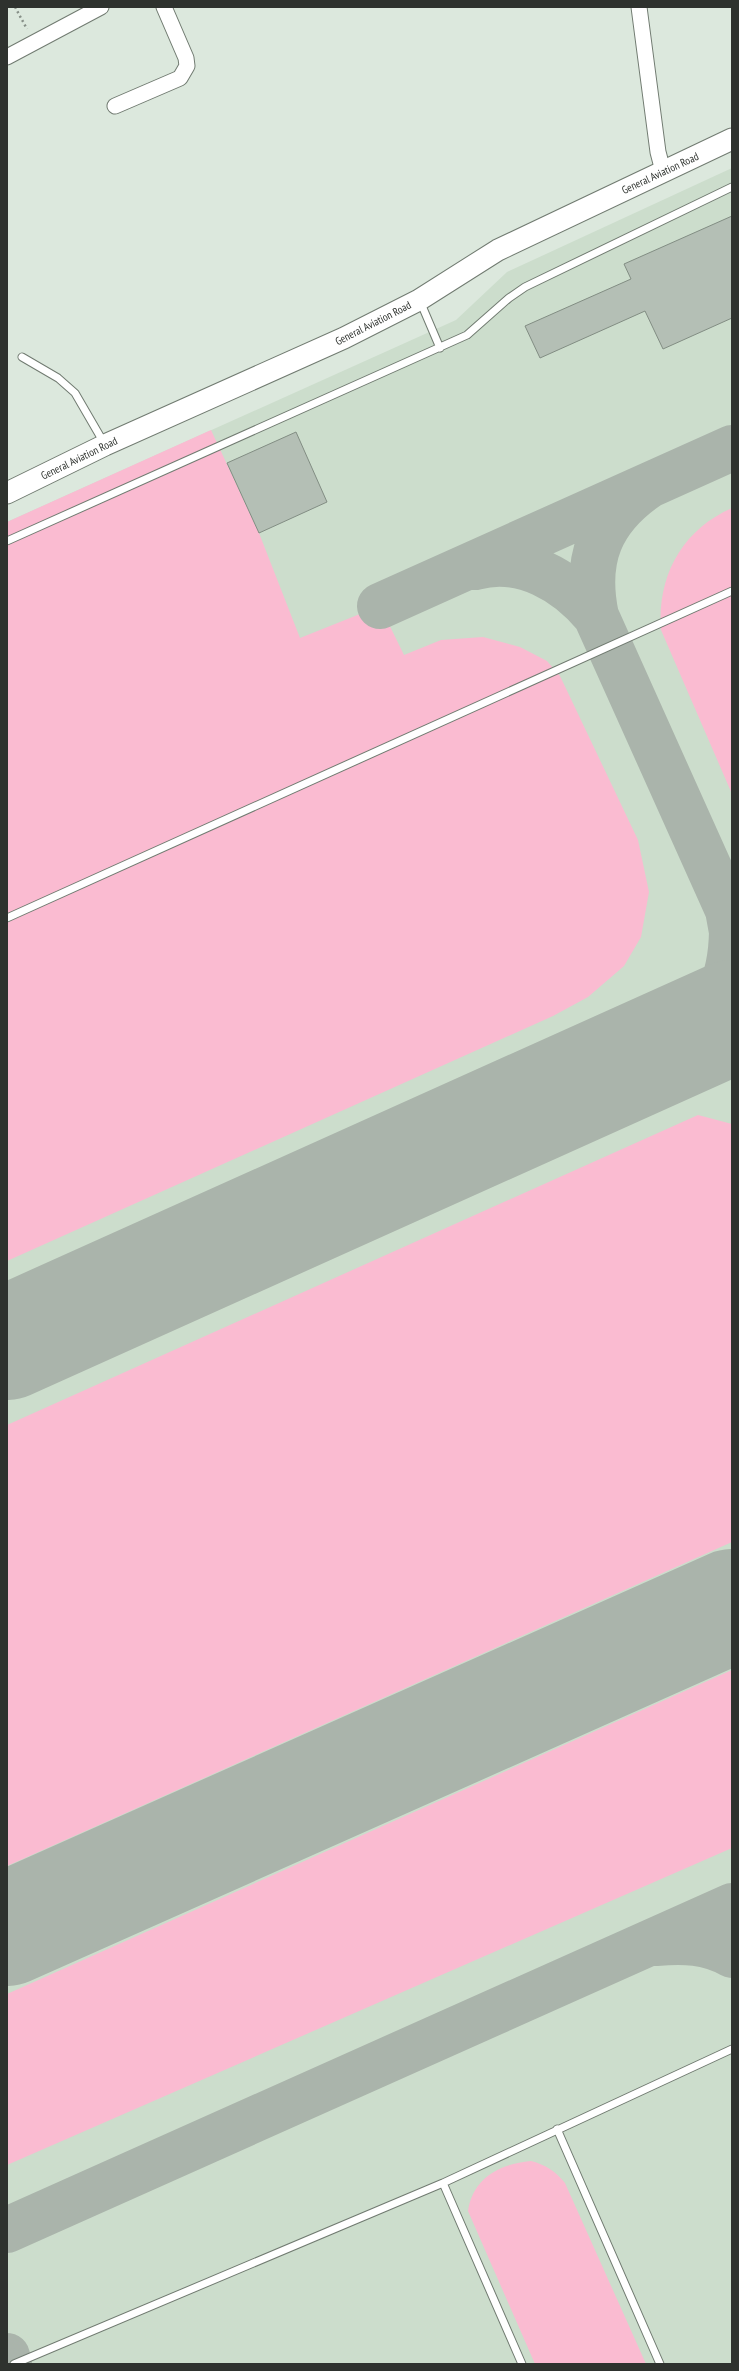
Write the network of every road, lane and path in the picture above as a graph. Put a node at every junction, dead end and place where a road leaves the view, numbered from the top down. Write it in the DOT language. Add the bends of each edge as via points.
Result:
graph roads {
  1 [pos="15,7"];
  2 [pos="101,7"];
  3 [pos="164,7"];
  4 [pos="639,7"];
  5 [pos="34,42"];
  6 [pos="7,57"];
  7 [pos="115,106"];
  8 [pos="732,139"];
  9 [pos="663,171"];
  10 [pos="732,187"];
  11 [pos="419,300"];
  12 [pos="440,348"];
  13 [pos="22,357"];
  14 [pos="105,445"];
  15 [pos="10,487"];
  16 [pos="7,541"];
  17 [pos="732,591"];
  18 [pos="7,918"];
  19 [pos="732,2049"];
  20 [pos="557,2130"];
  21 [pos="443,2183"];
  22 [pos="14,2364"];
  23 [pos="522,2364"];
  24 [pos="660,2364"];
  1 -- 5 [label="path"];
  2 -- 5 [label="street"];
  3 -- 7 [label="street" via="186,58 184,72 180,78"];
  4 -- 9 [label="street" via="658,152"];
  5 -- 6 [label="street"];
  8 -- 9 [label="main road, General Aviation Road"];
  9 -- 11 [label="main road, General Aviation Road" via="498,250"];
  10 -- 12 [label="lane" via="525,287 467,335"];
  11 -- 12 [label="lane"];
  11 -- 14 [label="main road, General Aviation Road" via="344,338"];
  12 -- 16 [label="lane"];
  13 -- 14 [label="lane" via="58,378 75,393"];
  14 -- 15 [label="main road, General Aviation Road"];
  17 -- 18 [label="lane"];
  19 -- 20 [label="lane"];
  20 -- 21 [label="lane"];
  20 -- 24 [label="lane"];
  21 -- 22 [label="lane"];
  21 -- 23 [label="lane"];
}
